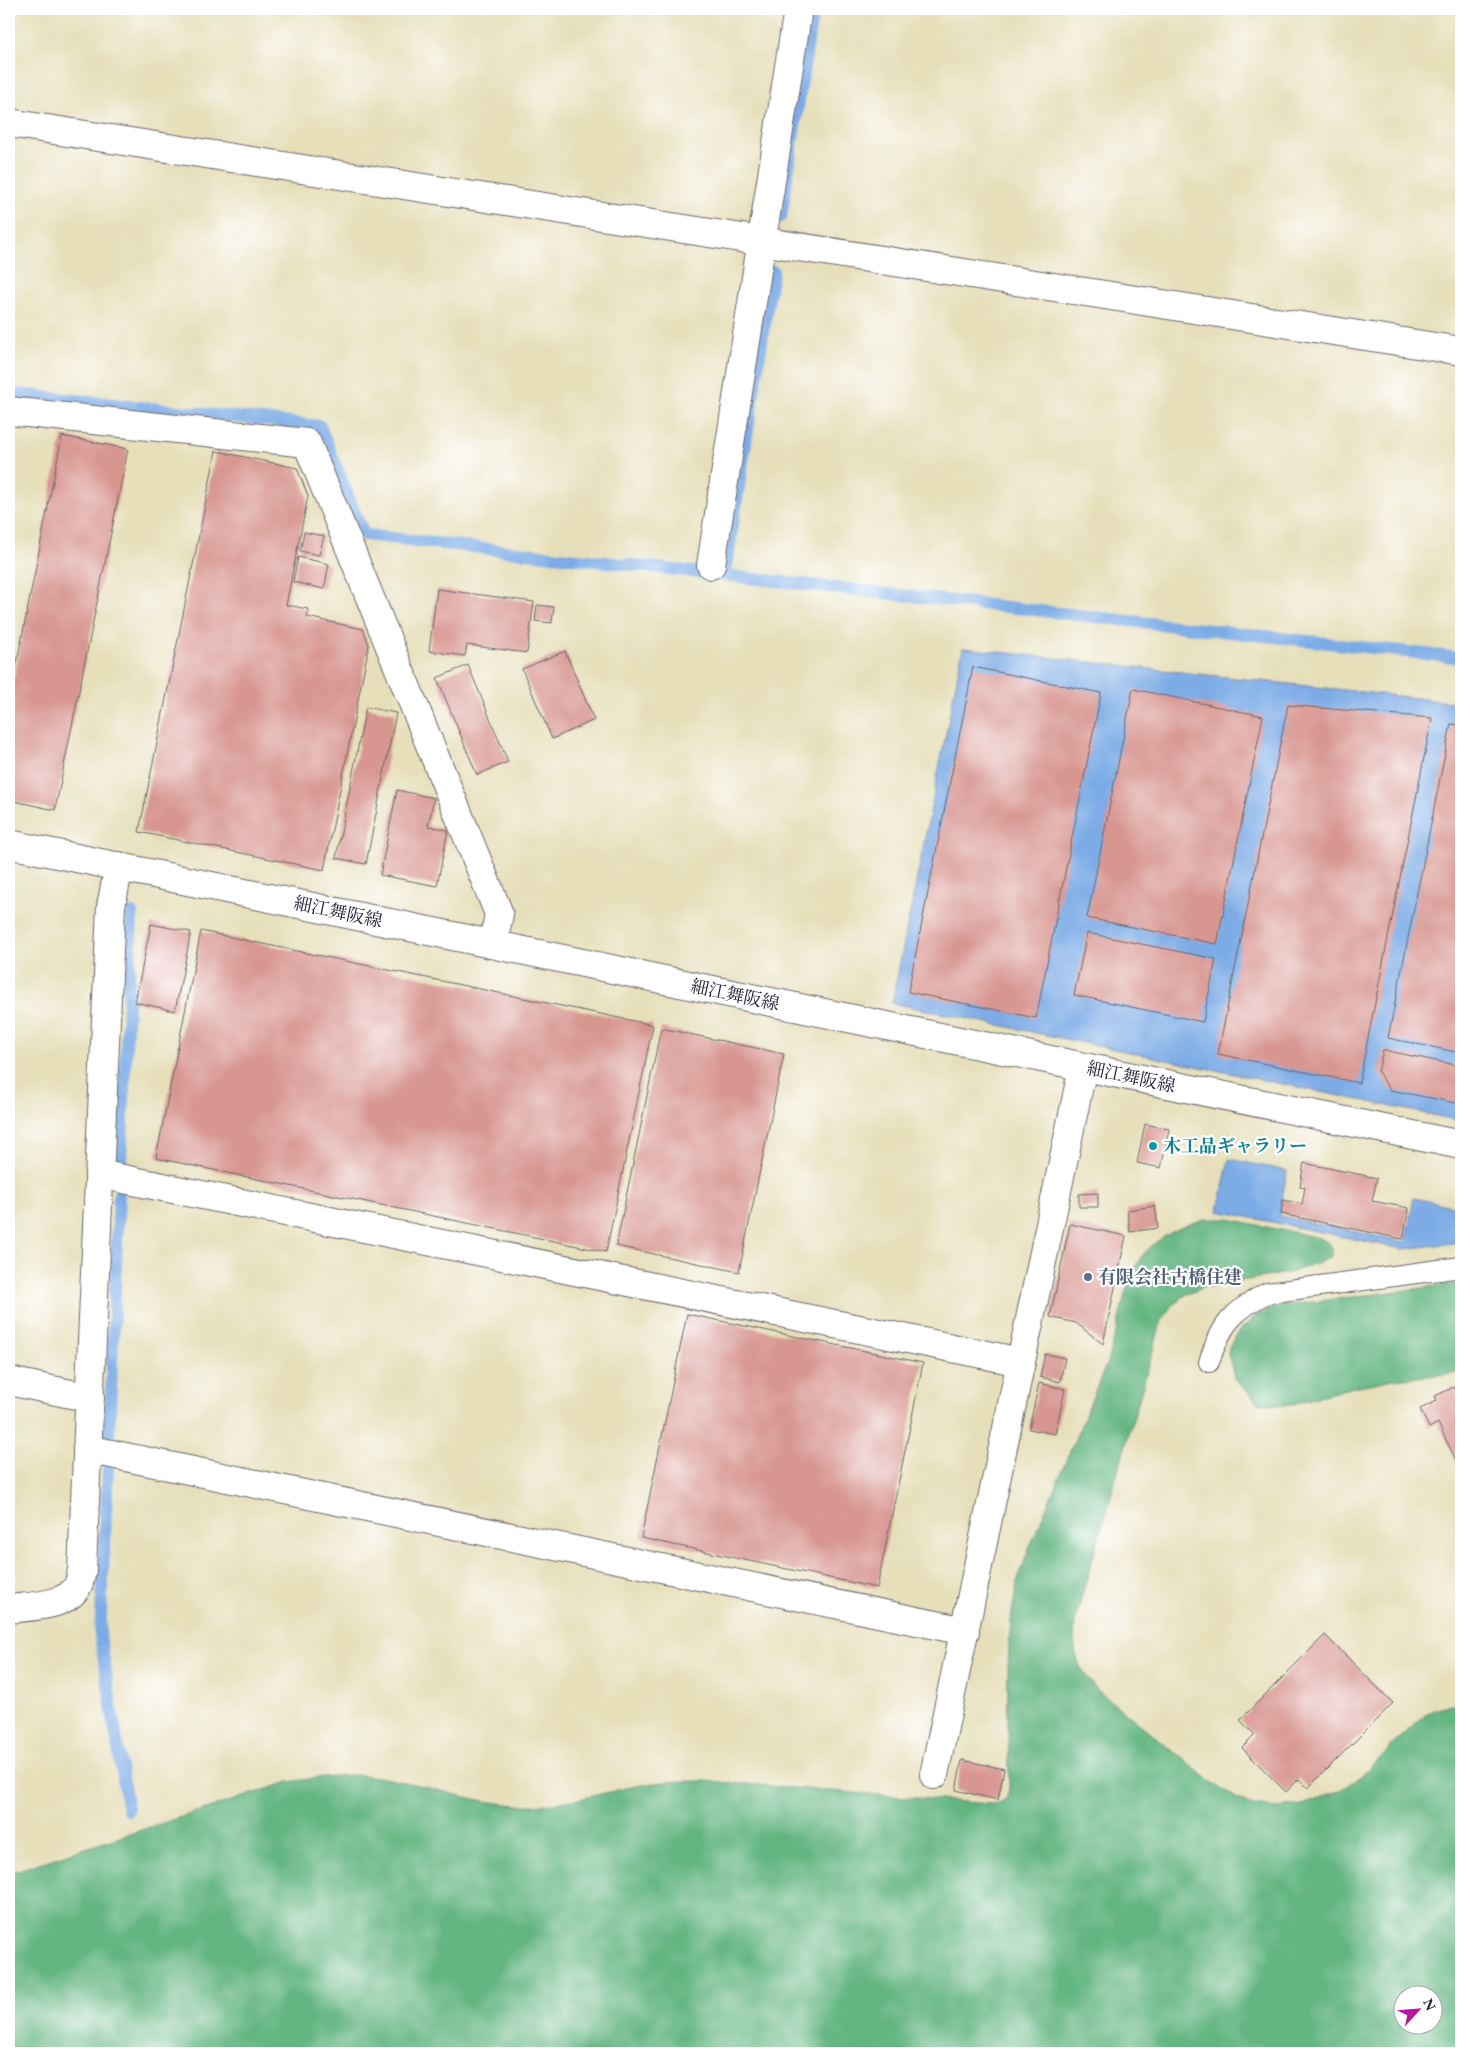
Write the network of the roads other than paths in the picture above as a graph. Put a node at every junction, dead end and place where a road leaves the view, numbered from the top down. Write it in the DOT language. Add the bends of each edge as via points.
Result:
graph roads {
  1 [pos="798,9"];
  2 [pos="9,123"];
  3 [pos="762,241"];
  4 [pos="1461,351"];
  5 [pos="9,411"];
  6 [pos="711,565"];
  7 [pos="9,844"];
  8 [pos="119,866"];
  9 [pos="493,944"];
  10 [pos="1082,1067"];
  11 [pos="1461,1145"];
  12 [pos="99,1174"];
  13 [pos="1461,1268"];
  14 [pos="1021,1362"];
  15 [pos="1210,1362"];
  16 [pos="9,1381"];
  17 [pos="90,1398"];
  18 [pos="87,1449"];
  19 [pos="9,1609"];
  20 [pos="965,1630"];
  21 [pos="934,1775"];
  1 -- 3 [label="street"];
  2 -- 3 [label="street"];
  3 -- 4 [label="street"];
  3 -- 6 [label="street"];
  5 -- 9 [label="street" via="307,443 499,914"];
  7 -- 8 [label="street, 細江舞阪線"];
  8 -- 9 [label="street, 細江舞阪線"];
  8 -- 12 [label="street" via="111,906"];
  9 -- 10 [label="street, 細江舞阪線"];
  10 -- 11 [label="street, 細江舞阪線"];
  10 -- 14 [label="street"];
  12 -- 14 [label="street"];
  12 -- 17 [label="street"];
  13 -- 15 [label="lane" via="1268,1293 1247,1304 1229,1320 1216,1339"];
  14 -- 20 [label="street"];
  16 -- 17 [label="street"];
  17 -- 18 [label="street"];
  18 -- 19 [label="street" via="82,1570 78,1587 66,1599"];
  18 -- 20 [label="street"];
  20 -- 21 [label="street"];
}
